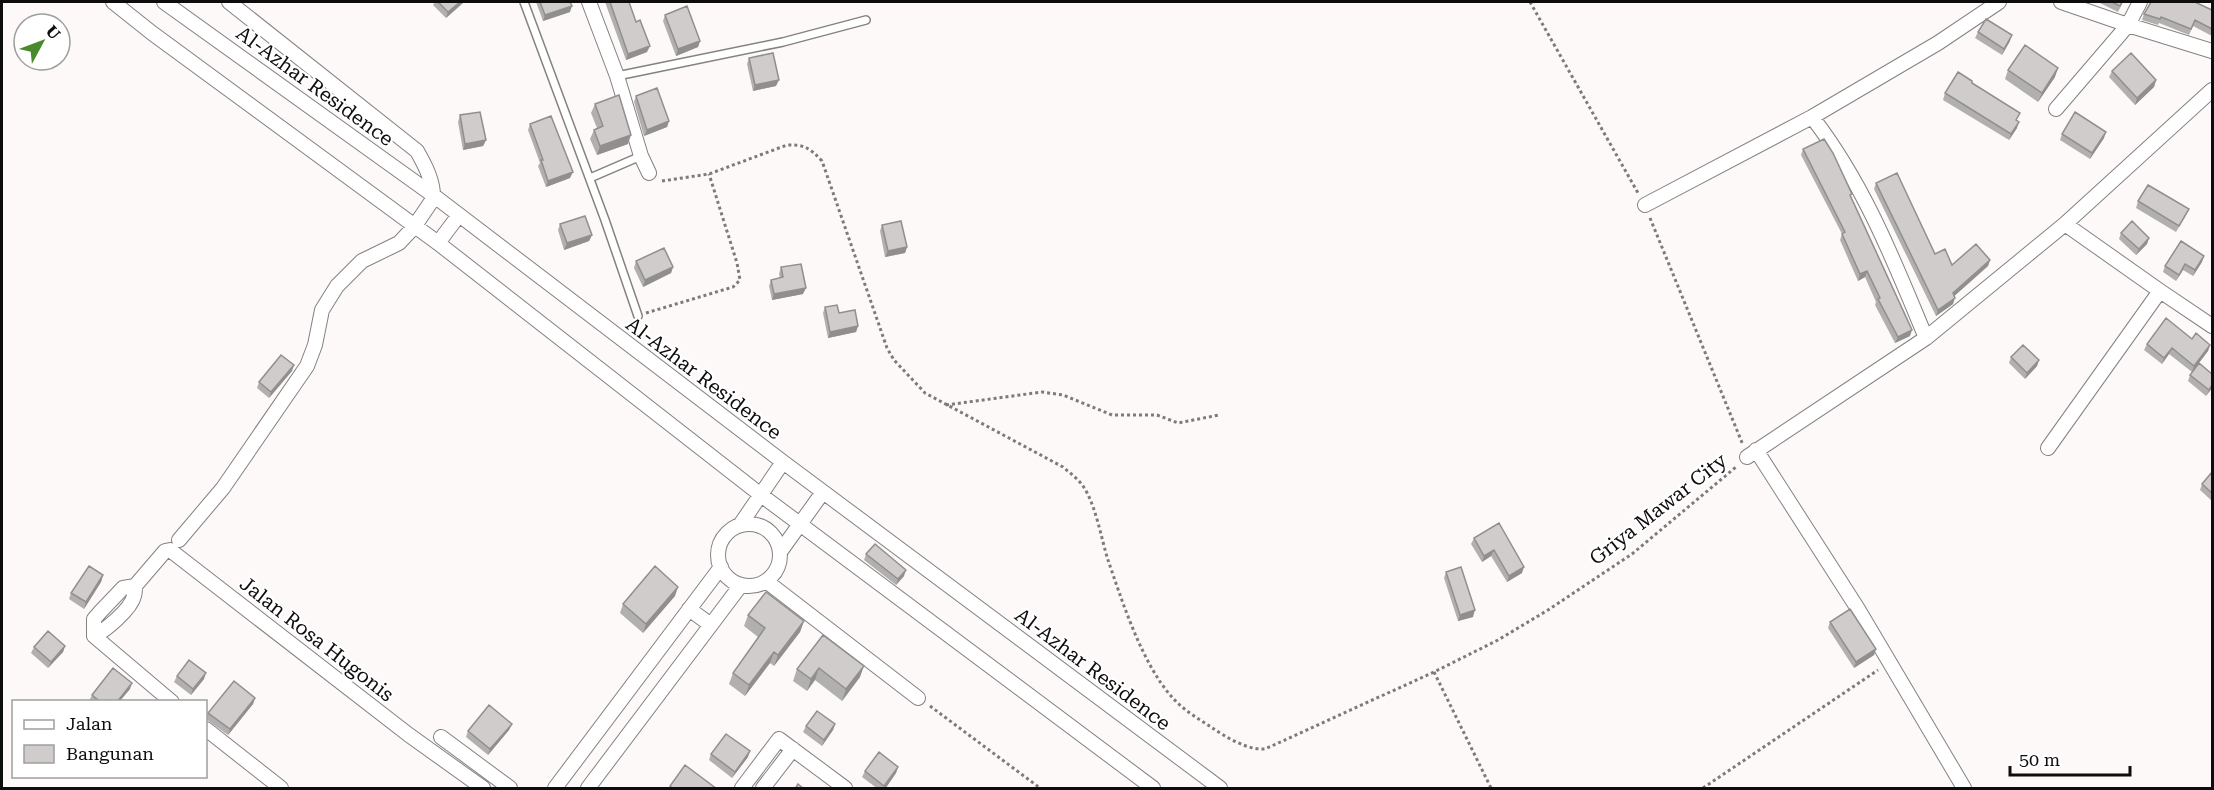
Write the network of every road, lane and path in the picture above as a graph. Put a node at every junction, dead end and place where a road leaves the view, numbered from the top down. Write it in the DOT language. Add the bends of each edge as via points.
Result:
graph roads {
  1 [pos="113,2"];
  2 [pos="164,2"];
  3 [pos="229,2"];
  4 [pos="524,2"];
  5 [pos="589,2"];
  6 [pos="1530,2"];
  7 [pos="1999,2"];
  8 [pos="2061,2"];
  9 [pos="2140,2"];
  10 [pos="866,20"];
  11 [pos="2128,25"];
  12 [pos="2212,51"];
  13 [pos="617,76"];
  14 [pos="2212,90"];
  15 [pos="2056,109"];
  16 [pos="1812,117"];
  17 [pos="641,156"];
  18 [pos="649,173"];
  19 [pos="709,174"];
  20 [pos="590,178"];
  21 [pos="433,195"];
  22 [pos="1645,205"];
  23 [pos="459,215"];
  24 [pos="2066,224"];
  25 [pos="414,227"];
  26 [pos="438,243"];
  27 [pos="2160,291"];
  28 [pos="638,316"];
  29 [pos="2212,326"];
  30 [pos="1926,338"];
  31 [pos="944,405"];
  32 [pos="1218,416"];
  33 [pos="2048,448"];
  34 [pos="1752,454"];
  35 [pos="783,462"];
  36 [pos="823,492"];
  37 [pos="760,495"];
  38 [pos="801,523"];
  39 [pos="740,525"];
  40 [pos="179,540"];
  41 [pos="780,552"];
  42 [pos="721,567"];
  43 [pos="766,581"];
  44 [pos="741,585"];
  45 [pos="689,609"];
  46 [pos="711,625"];
  47 [pos="1888,662"];
  48 [pos="1434,672"];
  49 [pos="918,698"];
  50 [pos="170,700"];
  51 [pos="207,730"];
  52 [pos="441,737"];
  53 [pos="793,749"];
  54 [pos="1220,788"];
  55 [pos="281,789"];
  56 [pos="483,789"];
  57 [pos="510,789"];
  58 [pos="555,789"];
  59 [pos="588,789"];
  60 [pos="742,789"];
  61 [pos="763,789"];
  62 [pos="845,789"];
  63 [pos="1040,789"];
  64 [pos="1153,789"];
  65 [pos="1491,789"];
  66 [pos="1703,789"];
  67 [pos="1964,789"];
  1 -- 25 [label="street"];
  2 -- 21 [label="street, Al-Azhar Residence"];
  3 -- 21 [label="street" via="417,151 425,164"];
  4 -- 20 [label="lane"];
  5 -- 13 [label="street"];
  6 -- 22 [label="path, Griya Mawar City"];
  7 -- 16 [label="street"];
  8 -- 11 [label="street"];
  9 -- 11 [label="street"];
  10 -- 13 [label="lane" via="783,42"];
  11 -- 12 [label="street"];
  11 -- 15 [label="street"];
  13 -- 17 [label="street"];
  14 -- 24 [label="street"];
  16 -- 22 [label="street"];
  16 -- 30 [label="street" via="1855,179"];
  17 -- 18 [label="street"];
  17 -- 20 [label="lane"];
  18 -- 19 [label="path" via="664,181"];
  19 -- 28 [label="path" via="740,280 734,287"];
  19 -- 31 [label="path" via="787,145 800,144 812,150 822,161 887,348 925,393"];
  20 -- 28 [label="lane"];
  21 -- 23 [label="street, Al-Azhar Residence"];
  21 -- 25 [label="street"];
  22 -- 34 [label="path, Griya Mawar City"];
  23 -- 26 [label="street"];
  23 -- 35 [label="street, Al-Azhar Residence"];
  24 -- 27 [label="street"];
  24 -- 30 [label="street"];
  25 -- 26 [label="street"];
  25 -- 40 [label="street" via="394,247 362,261 337,286 322,310 307,366 223,488"];
  26 -- 37 [label="street"];
  27 -- 29 [label="street"];
  27 -- 33 [label="street"];
  30 -- 34 [label="street"];
  31 -- 32 [label="path" via="1042,392 1063,395 1112,415 1157,415 1178,423"];
  31 -- 48 [label="path, Griya Mawar City" via="1063,467 1082,485 1120,596 1158,679 1178,703 1217,731 1256,749 1265,749"];
  34 -- 47 [label="street" via="1858,609"];
  34 -- 48 [label="path, Griya Mawar City" via="1632,554 1498,640"];
  35 -- 36 [label="street, Al-Azhar Residence"];
  35 -- 37 [label="street"];
  36 -- 38 [label="street"];
  36 -- 54 [label="street, Al-Azhar Residence"];
  37 -- 38 [label="street"];
  37 -- 39 [label="street"];
  38 -- 41 [label="street"];
  38 -- 64 [label="street"];
  39 -- 41 [label="street" via="766,529"];
  39 -- 42 [label="street" via="723,536 717,555"];
  41 -- 43 [label="street" via="777,569"];
  42 -- 44 [label="street" via="728,579"];
  42 -- 45 [label="street"];
  43 -- 44 [label="street" via="755,586"];
  43 -- 49 [label="street"];
  44 -- 46 [label="street"];
  45 -- 46 [label="street"];
  45 -- 58 [label="street"];
  46 -- 59 [label="street"];
  47 -- 66 [label="path"];
  47 -- 67 [label="street"];
  48 -- 65 [label="path"];
  49 -- 63 [label="path"];
  50 -- 56 [label="street, Jalan Rosa Hugonis" via="94,636 94,619 123,588 135,586 170,550"];
  51 -- 55 [label="street"];
  52 -- 57 [label="street"];
  53 -- 60 [label="street" via="779,739"];
  53 -- 61 [label="street"];
  53 -- 62 [label="street"];
}
